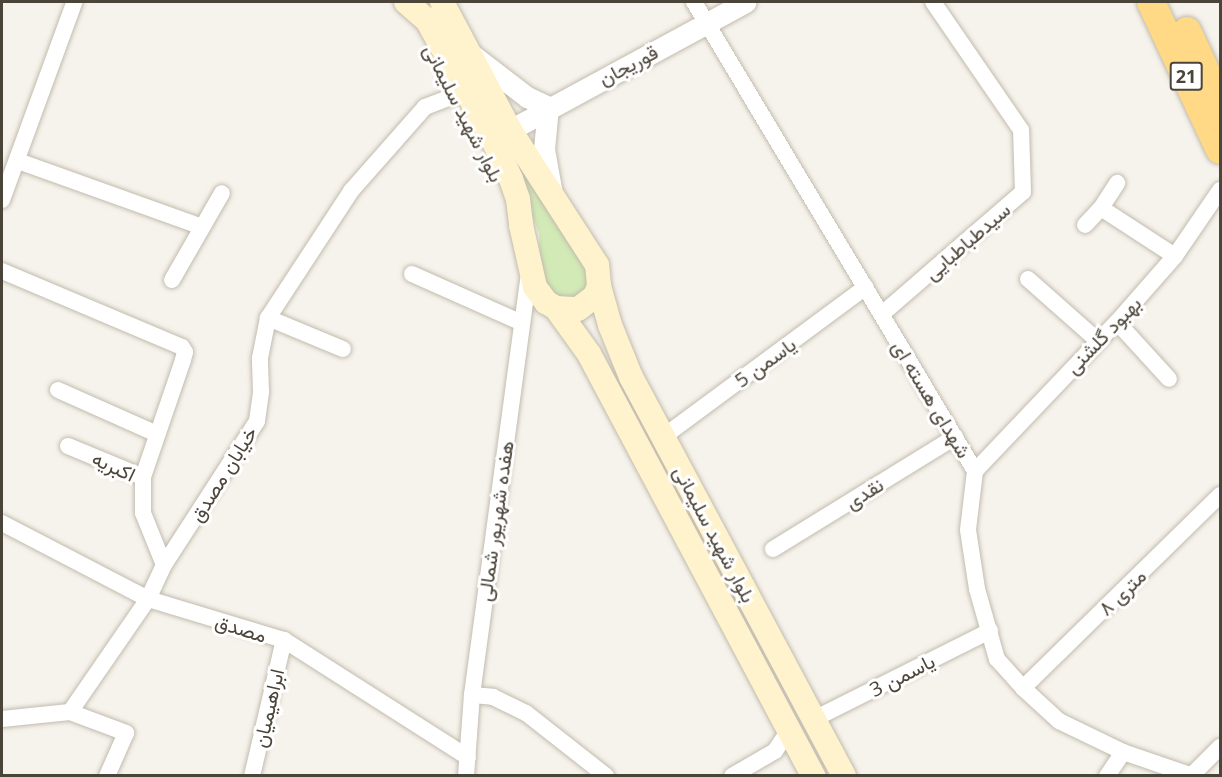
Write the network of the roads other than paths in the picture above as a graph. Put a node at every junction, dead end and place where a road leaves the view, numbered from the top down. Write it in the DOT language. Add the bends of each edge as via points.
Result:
graph roads {
  1 [pos="74,2"];
  2 [pos="406,2"];
  3 [pos="442,2"];
  4 [pos="694,2"];
  5 [pos="746,2"];
  6 [pos="933,2"];
  7 [pos="1151,2"];
  8 [pos="1173,2"];
  9 [pos="707,24"];
  10 [pos="471,54"];
  11 [pos="454,96"];
  12 [pos="1221,102"];
  13 [pos="548,107"];
  14 [pos="501,134"];
  15 [pos="1221,150"];
  16 [pos="18,161"];
  17 [pos="1118,183"];
  18 [pos="1221,190"];
  19 [pos="222,193"];
  20 [pos="552,194"];
  21 [pos="2,200"];
  22 [pos="1101,208"];
  23 [pos="521,225"];
  24 [pos="1084,225"];
  25 [pos="202,227"];
  26 [pos="1175,256"];
  27 [pos="530,266"];
  28 [pos="2,271"];
  29 [pos="412,274"];
  30 [pos="1028,279"];
  31 [pos="172,280"];
  32 [pos="599,286"];
  33 [pos="866,287"];
  34 [pos="555,308"];
  35 [pos="882,314"];
  36 [pos="268,318"];
  37 [pos="1118,322"];
  38 [pos="522,323"];
  39 [pos="1097,340"];
  40 [pos="343,349"];
  41 [pos="1169,379"];
  42 [pos="58,390"];
  43 [pos="157,434"];
  44 [pos="663,437"];
  45 [pos="956,437"];
  46 [pos="68,446"];
  47 [pos="975,471"];
  48 [pos="143,477"];
  49 [pos="1221,495"];
  50 [pos="2,523"];
  51 [pos="773,549"];
  52 [pos="164,565"];
  53 [pos="148,599"];
  54 [pos="990,631"];
  55 [pos="284,640"];
  56 [pos="1023,688"];
  57 [pos="472,695"];
  58 [pos="70,712"];
  59 [pos="2,719"];
  60 [pos="814,720"];
  61 [pos="789,730"];
  62 [pos="1221,747"];
  63 [pos="1123,752"];
  64 [pos="468,757"];
  65 [pos="1193,775"];
  66 [pos="107,776"];
  67 [pos="252,776"];
  68 [pos="466,776"];
  69 [pos="606,776"];
  70 [pos="732,776"];
  71 [pos="813,776"];
  72 [pos="844,776"];
  73 [pos="1107,776"];
  1 -- 16 [label="street"];
  2 -- 11 [label="main road, بلوار شهید سلیمانی"];
  2 -- 14 [label="main road" via="427,20"];
  3 -- 10 [label="main road, بلوار شهید سلیمانی"];
  4 -- 9 [label="street, شهدای هسته ای"];
  5 -- 9 [label="street, قوریجان"];
  6 -- 35 [label="street, سیدطباطبایی" via="1021,130 1023,192"];
  7 -- 15 [label="highway, 21"];
  8 -- 12 [label="highway, 21"];
  9 -- 13 [label="street, قوریجان"];
  9 -- 33 [label="street, شهدای هسته ای"];
  10 -- 13 [label="street" via="527,97"];
  10 -- 14 [label="main road, بلوار شهید سلیمانی"];
  11 -- 23 [label="main road, بلوار شهید سلیمانی"];
  11 -- 36 [label="street, خیابان مصدق" via="425,107 351,191"];
  13 -- 14 [label="street, قوریجان"];
  13 -- 20 [label="street" via="544,149"];
  14 -- 20 [label="main road, بلوار شهید سلیمانی"];
  14 -- 23 [label="main road"];
  16 -- 21 [label="street"];
  16 -- 25 [label="street"];
  17 -- 22 [label="street"];
  18 -- 26 [label="street, بهبود گلشنی"];
  19 -- 25 [label="street"];
  20 -- 32 [label="main road, بلوار شهید سلیمانی" via="597,265"];
  22 -- 24 [label="street"];
  22 -- 26 [label="street"];
  23 -- 27 [label="main road, بلوار شهید سلیمانی"];
  25 -- 31 [label="street"];
  26 -- 37 [label="street, بهبود گلشنی"];
  27 -- 34 [label="main road, بلوار شهید سلیمانی" via="536,287"];
  27 -- 38 [label="street, هفده شهریور شمالی"];
  28 -- 43 [label="street" via="182,347 183,360"];
  29 -- 38 [label="street"];
  30 -- 39 [label="street"];
  32 -- 34 [label="main road" via="587,304 578,309"];
  32 -- 44 [label="main road, بلوار شهید سلیمانی" via="631,377"];
  33 -- 35 [label="street, شهدای هسته ای"];
  33 -- 44 [label="street, یاسمن 5"];
  34 -- 61 [label="main road, بلوار شهید سلیمانی" via="589,354"];
  35 -- 45 [label="street, شهدای هسته ای"];
  36 -- 40 [label="street"];
  36 -- 52 [label="street, خیابان مصدق" via="260,357 257,421"];
  37 -- 39 [label="street, بهبود گلشنی"];
  37 -- 41 [label="street"];
  38 -- 57 [label="street, هفده شهریور شمالی"];
  39 -- 47 [label="street, بهبود گلشنی"];
  42 -- 43 [label="street"];
  43 -- 48 [label="street"];
  44 -- 60 [label="main road, بلوار شهید سلیمانی"];
  45 -- 47 [label="street, شهدای هسته ای"];
  45 -- 51 [label="street, نقدی"];
  46 -- 48 [label="street, اکبریه"];
  47 -- 54 [label="street, شهدای هسته ای" via="968,530 977,589"];
  48 -- 52 [label="street, اکبریه" via="143,513"];
  49 -- 56 [label="street, ۸ متری"];
  50 -- 53 [label="street, مصدق"];
  52 -- 53 [label="street, خیابان مصدق"];
  53 -- 55 [label="street, مصدق"];
  53 -- 58 [label="street, خیابان مصدق"];
  54 -- 56 [label="street, شهدای هسته ای" via="997,658"];
  54 -- 60 [label="street, یاسمن 3"];
  55 -- 64 [label="street, مصدق"];
  55 -- 67 [label="street, ابراهیمیان"];
  56 -- 63 [label="street, شهدای هسته ای" via="1059,721"];
  57 -- 64 [label="street, هفده شهریور شمالی"];
  57 -- 69 [label="street" via="493,697 526,713"];
  58 -- 59 [label="street"];
  58 -- 66 [label="street" via="126,733"];
  60 -- 72 [label="main road, بلوار شهید سلیمانی"];
  61 -- 70 [label="street" via="774,751"];
  61 -- 71 [label="main road, بلوار شهید سلیمانی"];
  62 -- 65 [label="street"];
  63 -- 65 [label="street, شهدای هسته ای"];
  63 -- 73 [label="street"];
  64 -- 68 [label="street, هفده شهریور شمالی"];
}
